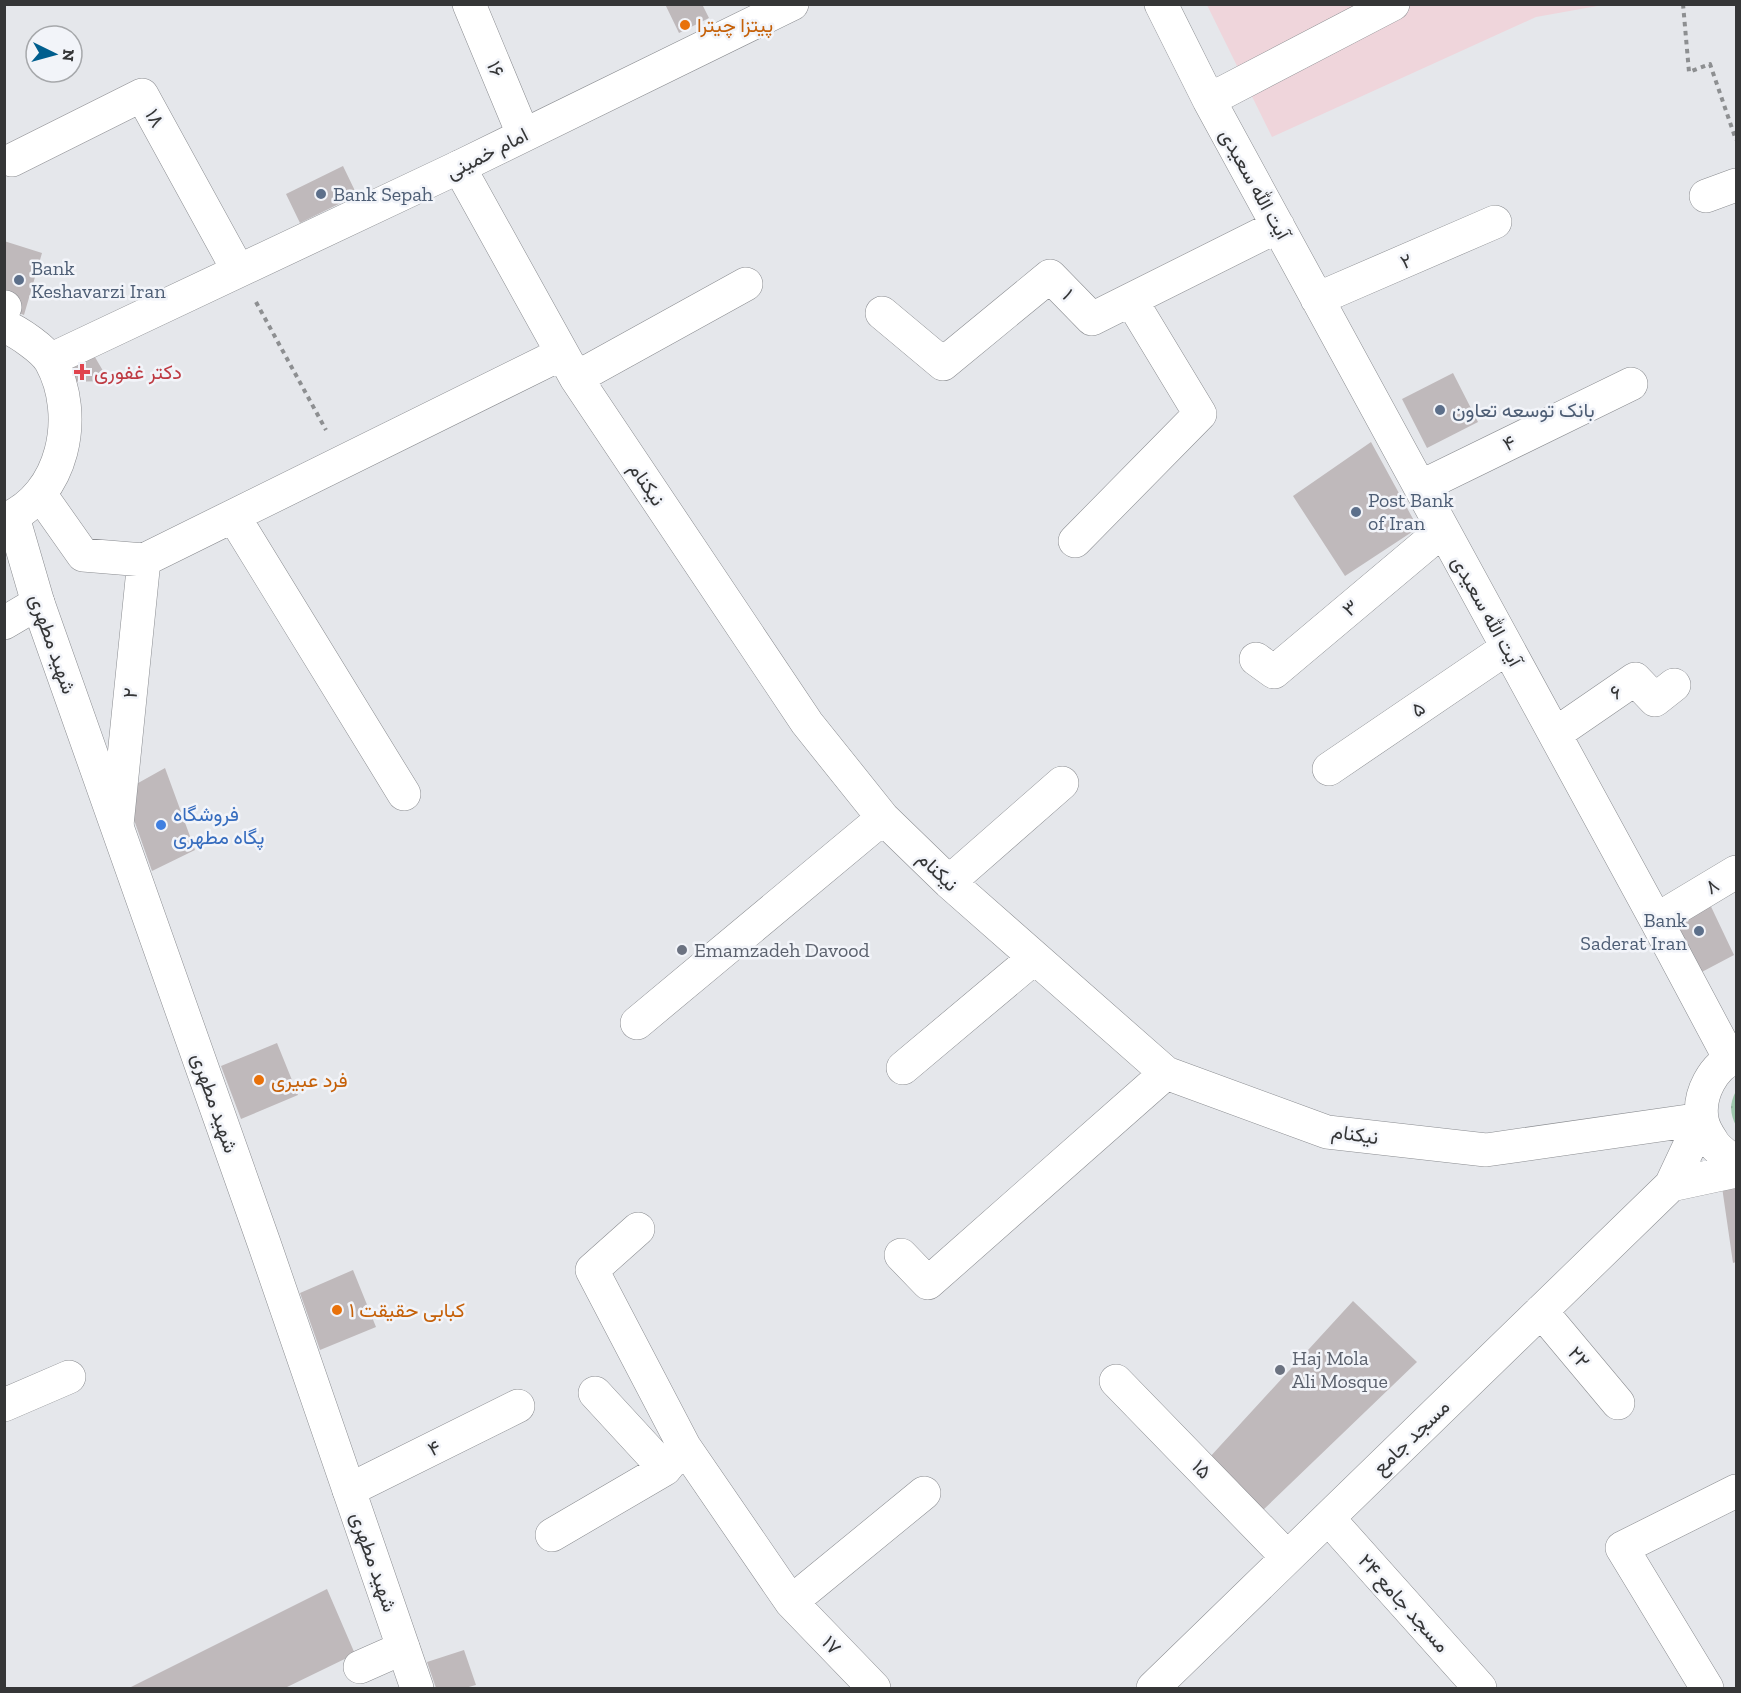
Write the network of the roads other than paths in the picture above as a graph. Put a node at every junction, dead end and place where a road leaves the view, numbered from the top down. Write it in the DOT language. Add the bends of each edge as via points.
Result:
graph roads {
  1 [pos="469,4"];
  2 [pos="792,4"];
  3 [pos="1161,4"];
  4 [pos="1393,4"];
  5 [pos="1209,100"];
  6 [pos="523,134"];
  7 [pos="12,160"];
  8 [pos="459,167"];
  9 [pos="1737,185"];
  10 [pos="1706,196"];
  11 [pos="1496,222"];
  12 [pos="1278,226"];
  13 [pos="238,270"];
  14 [pos="746,284"];
  15 [pos="1317,299"];
  16 [pos="1131,300"];
  17 [pos="882,313"];
  18 [pos="5,314"];
  19 [pos="53,362"];
  20 [pos="569,366"];
  21 [pos="1631,384"];
  22 [pos="1409,482"];
  23 [pos="40,494"];
  24 [pos="234,517"];
  25 [pos="9,518"];
  26 [pos="1443,530"];
  27 [pos="1076,541"];
  28 [pos="144,560"];
  29 [pos="38,603"];
  30 [pos="4,623"];
  31 [pos="1507,648"];
  32 [pos="1256,659"];
  33 [pos="1674,685"];
  34 [pos="1555,734"];
  35 [pos="1329,769"];
  36 [pos="1062,783"];
  37 [pos="404,794"];
  38 [pos="883,818"];
  39 [pos="117,825"];
  40 [pos="1737,872"];
  41 [pos="949,882"];
  42 [pos="1656,920"];
  43 [pos="1034,958"];
  44 [pos="637,1023"];
  45 [pos="1733,1058"];
  46 [pos="903,1068"];
  47 [pos="1166,1073"];
  48 [pos="1702,1119"];
  49 [pos="1737,1161"];
  50 [pos="1737,1171"];
  51 [pos="1671,1185"];
  52 [pos="638,1229"];
  53 [pos="902,1255"];
  54 [pos="1541,1311"];
  55 [pos="69,1377"];
  56 [pos="1116,1381"];
  57 [pos="595,1393"];
  58 [pos="1618,1403"];
  59 [pos="4,1405"];
  60 [pos="518,1406"];
  61 [pos="675,1458"];
  62 [pos="349,1490"];
  63 [pos="1737,1491"];
  64 [pos="924,1493"];
  65 [pos="1328,1518"];
  66 [pos="552,1535"];
  67 [pos="1287,1557"];
  68 [pos="790,1602"];
  69 [pos="403,1648"];
  70 [pos="360,1667"];
  71 [pos="417,1689"];
  72 [pos="874,1689"];
  73 [pos="1152,1689"];
  74 [pos="1480,1689"];
  75 [pos="1707,1689"];
  1 -- 6 [label="street, ۱۶"];
  2 -- 6 [label="street, امام خمینی"];
  3 -- 5 [label="street, آیت الله سعیدی"];
  4 -- 5 [label="street"];
  5 -- 12 [label="street, آیت الله سعیدی"];
  6 -- 8 [label="street, امام خمینی"];
  7 -- 13 [label="street, ۱۸" via="142,94"];
  8 -- 13 [label="street, امام خمینی"];
  8 -- 20 [label="street, نیکنام"];
  9 -- 10 [label="street"];
  11 -- 15 [label="street, ۲"];
  12 -- 15 [label="street, آیت الله سعیدی"];
  12 -- 16 [label="street, ۱"];
  13 -- 19 [label="street, امام خمینی"];
  14 -- 20 [label="street"];
  15 -- 22 [label="street, آیت الله سعیدی" via="1403,430"];
  16 -- 17 [label="street, ۱" via="1092,319 1050,276 943,364"];
  16 -- 27 [label="street" via="1200,414"];
  18 -- 19 [label="street"];
  19 -- 23 [label="street" via="64,394 66,428 58,463"];
  20 -- 24 [label="street" via="344,462"];
  20 -- 38 [label="street, نیکنام" via="807,723"];
  21 -- 22 [label="street, ۴"];
  22 -- 26 [label="street, آیت الله سعیدی"];
  23 -- 25 [label="street"];
  23 -- 28 [label="street" via="82,555"];
  24 -- 28 [label="street"];
  24 -- 37 [label="street"];
  25 -- 29 [label="street, شهید مطهری"];
  26 -- 31 [label="street, آیت الله سعیدی"];
  26 -- 32 [label="street, ۳" via="1274,672"];
  28 -- 39 [label="street, ۲"];
  29 -- 30 [label="street"];
  29 -- 39 [label="street, شهید مطهری"];
  31 -- 34 [label="street, آیت الله سعیدی"];
  31 -- 35 [label="street, ۵"];
  33 -- 34 [label="street, ۶" via="1655,700 1635,679"];
  34 -- 42 [label="street, آیت الله سعیدی"];
  36 -- 41 [label="street"];
  38 -- 41 [label="street, نیکنام"];
  38 -- 44 [label="street"];
  39 -- 62 [label="street, شهید مطهری"];
  40 -- 42 [label="street, ۸"];
  41 -- 43 [label="street, نیکنام"];
  42 -- 45 [label="street, آیت الله سعیدی" via="1678,948"];
  43 -- 46 [label="street"];
  43 -- 47 [label="street, نیکنام"];
  45 -- 48 [label="street" via="1712,1075 1703,1096"];
  47 -- 48 [label="street, نیکنام" via="1327,1132 1486,1150"];
  47 -- 53 [label="street" via="928,1283"];
  48 -- 49 [label="street" via="1713,1143"];
  48 -- 51 [label="street"];
  50 -- 51 [label="street"];
  51 -- 54 [label="street, مسجد جامع"];
  52 -- 61 [label="street" via="591,1270"];
  54 -- 58 [label="street, ۲۲"];
  54 -- 65 [label="street, مسجد جامع"];
  55 -- 59 [label="street"];
  56 -- 67 [label="street, ۱۵"];
  57 -- 61 [label="street"];
  60 -- 62 [label="street, ۴"];
  61 -- 66 [label="street"];
  61 -- 68 [label="street, ۱۷"];
  62 -- 69 [label="street, شهید مطهری"];
  63 -- 75 [label="street" via="1622,1548"];
  64 -- 68 [label="street"];
  65 -- 67 [label="street, مسجد جامع"];
  65 -- 74 [label="street, ۲۴ مسجد جامع"];
  67 -- 73 [label="street, مسجد جامع"];
  68 -- 72 [label="street, ۱۷"];
  69 -- 70 [label="street"];
  69 -- 71 [label="street, شهید مطهری"];
}
